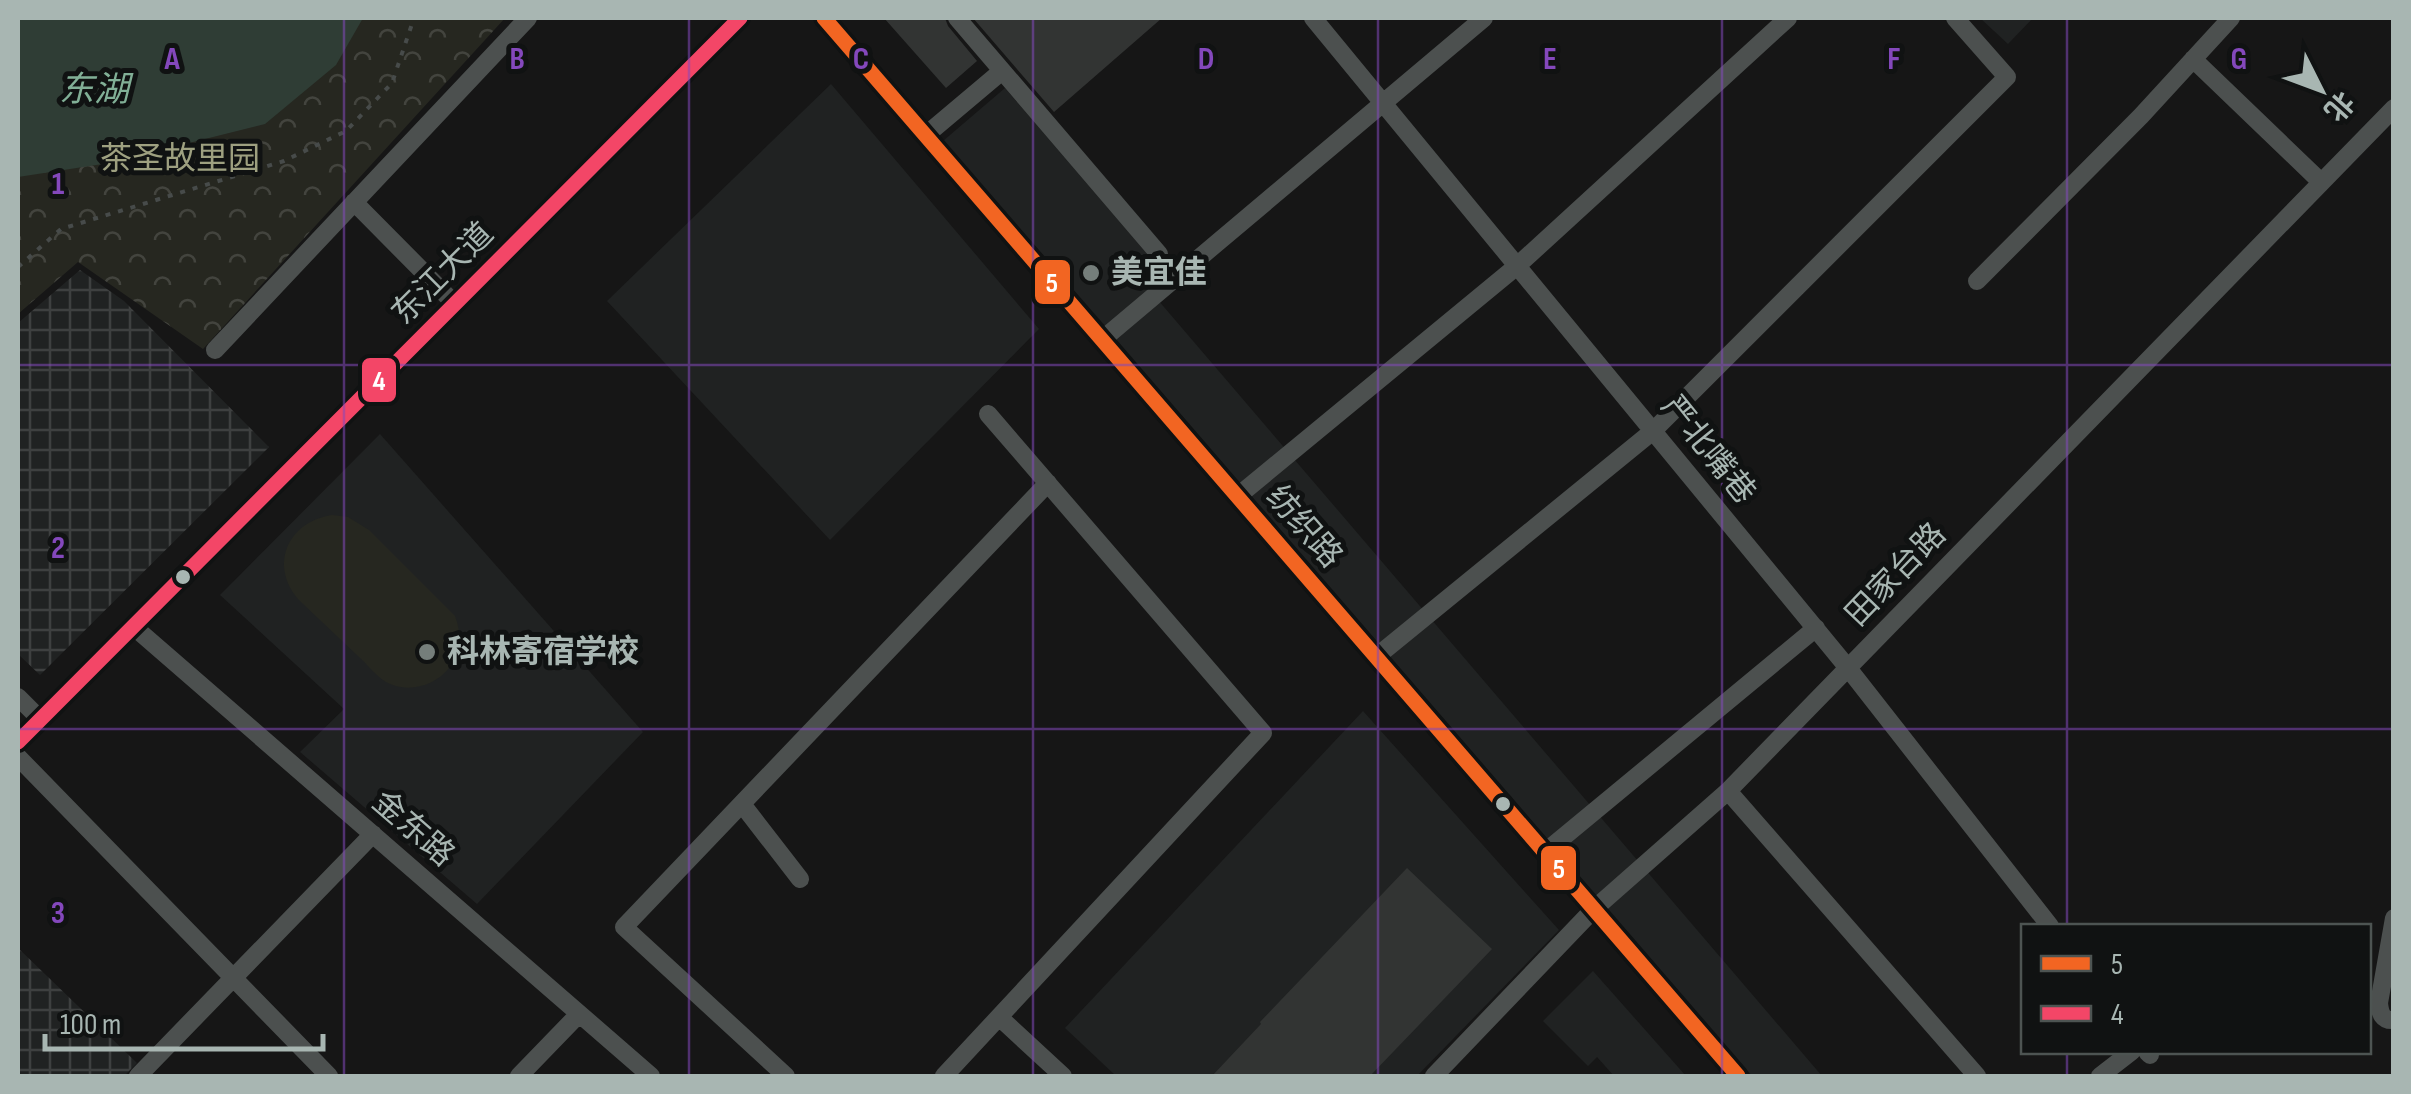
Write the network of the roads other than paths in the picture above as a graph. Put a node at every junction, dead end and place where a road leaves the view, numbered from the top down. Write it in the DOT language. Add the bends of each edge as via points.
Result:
graph roads {
  1 [pos="528,18"];
  2 [pos="740,18"];
  3 [pos="824,18"];
  4 [pos="956,18"];
  5 [pos="1313,18"];
  6 [pos="1484,18"];
  7 [pos="1788,18"];
  8 [pos="1956,18"];
  9 [pos="2231,18"];
  10 [pos="2193,59"];
  11 [pos="1002,70"];
  12 [pos="1383,102"];
  13 [pos="2394,108"];
  14 [pos="926,136"];
  15 [pos="2321,182"];
  16 [pos="354,202"];
  17 [pos="1159,254"];
  18 [pos="1518,266"];
  19 [pos="1977,281"];
  20 [pos="455,304"];
  21 [pos="1103,339"];
  22 [pos="215,350"];
  23 [pos="988,414"];
  24 [pos="1653,431"];
  25 [pos="1048,483"];
  26 [pos="1238,496"];
  27 [pos="134,627"];
  28 [pos="1816,628"];
  29 [pos="1376,657"];
  30 [pos="1848,668"];
  31 [pos="18,697"];
  32 [pos="40,720"];
  33 [pos="18,742"];
  34 [pos="18,757"];
  35 [pos="1728,791"];
  36 [pos="742,804"];
  37 [pos="373,834"];
  38 [pos="1544,853"];
  39 [pos="800,879"];
  40 [pos="1593,910"];
  41 [pos="2394,918"];
  42 [pos="2048,924"];
  43 [pos="234,978"];
  44 [pos="580,1014"];
  45 [pos="1000,1016"];
  46 [pos="2394,1020"];
  47 [pos="2128,1054"];
  48 [pos="138,1076"];
  49 [pos="329,1076"];
  50 [pos="519,1076"];
  51 [pos="651,1076"];
  52 [pos="786,1076"];
  53 [pos="944,1076"];
  54 [pos="1063,1076"];
  55 [pos="1434,1076"];
  56 [pos="1738,1076"];
  57 [pos="1977,1076"];
  58 [pos="2100,1076"];
  1 -- 16 [label="street"];
  2 -- 20 [label="street, 东江大道"];
  3 -- 14 [label="street, 纺织路"];
  4 -- 11 [label="street"];
  5 -- 12 [label="street, 严北嘴巷"];
  6 -- 12 [label="street"];
  7 -- 18 [label="street"];
  8 -- 24 [label="street" via="2008,77"];
  9 -- 10 [label="street"];
  10 -- 15 [label="street"];
  10 -- 19 [label="street"];
  11 -- 14 [label="street"];
  11 -- 17 [label="street"];
  12 -- 18 [label="street, 严北嘴巷"];
  12 -- 21 [label="street"];
  13 -- 15 [label="street, 田家台路"];
  14 -- 21 [label="street, 纺织路"];
  15 -- 30 [label="street, 田家台路"];
  16 -- 20 [label="street"];
  16 -- 22 [label="street"];
  18 -- 24 [label="street, 严北嘴巷"];
  18 -- 26 [label="street"];
  20 -- 27 [label="street, 东江大道"];
  21 -- 26 [label="street, 纺织路"];
  23 -- 25 [label="street"];
  24 -- 28 [label="street, 严北嘴巷"];
  24 -- 29 [label="street"];
  25 -- 36 [label="street"];
  25 -- 45 [label="street" via="1263,733"];
  26 -- 29 [label="street, 纺织路"];
  27 -- 32 [label="street, 东江大道"];
  27 -- 37 [label="street, 金东路"];
  28 -- 30 [label="street, 严北嘴巷"];
  28 -- 38 [label="street"];
  29 -- 38 [label="street, 纺织路"];
  30 -- 35 [label="street, 田家台路"];
  30 -- 42 [label="street, 严北嘴巷"];
  31 -- 32 [label="street"];
  32 -- 33 [label="street, 东江大道"];
  34 -- 43 [label="street"];
  35 -- 40 [label="street, 田家台路"];
  35 -- 57 [label="street"];
  36 -- 39 [label="street"];
  36 -- 52 [label="street" via="624,926"];
  37 -- 43 [label="street"];
  37 -- 44 [label="street, 金东路"];
  38 -- 40 [label="street, 纺织路"];
  40 -- 55 [label="street, 田家台路"];
  40 -- 56 [label="street, 纺织路"];
  41 -- 46 [label="street" via="2378,1004 2384,1018"];
  43 -- 48 [label="street"];
  43 -- 49 [label="street"];
  44 -- 50 [label="street"];
  44 -- 51 [label="street, 金东路"];
  45 -- 53 [label="street"];
  45 -- 54 [label="street"];
  47 -- 58 [label="street"];
}
